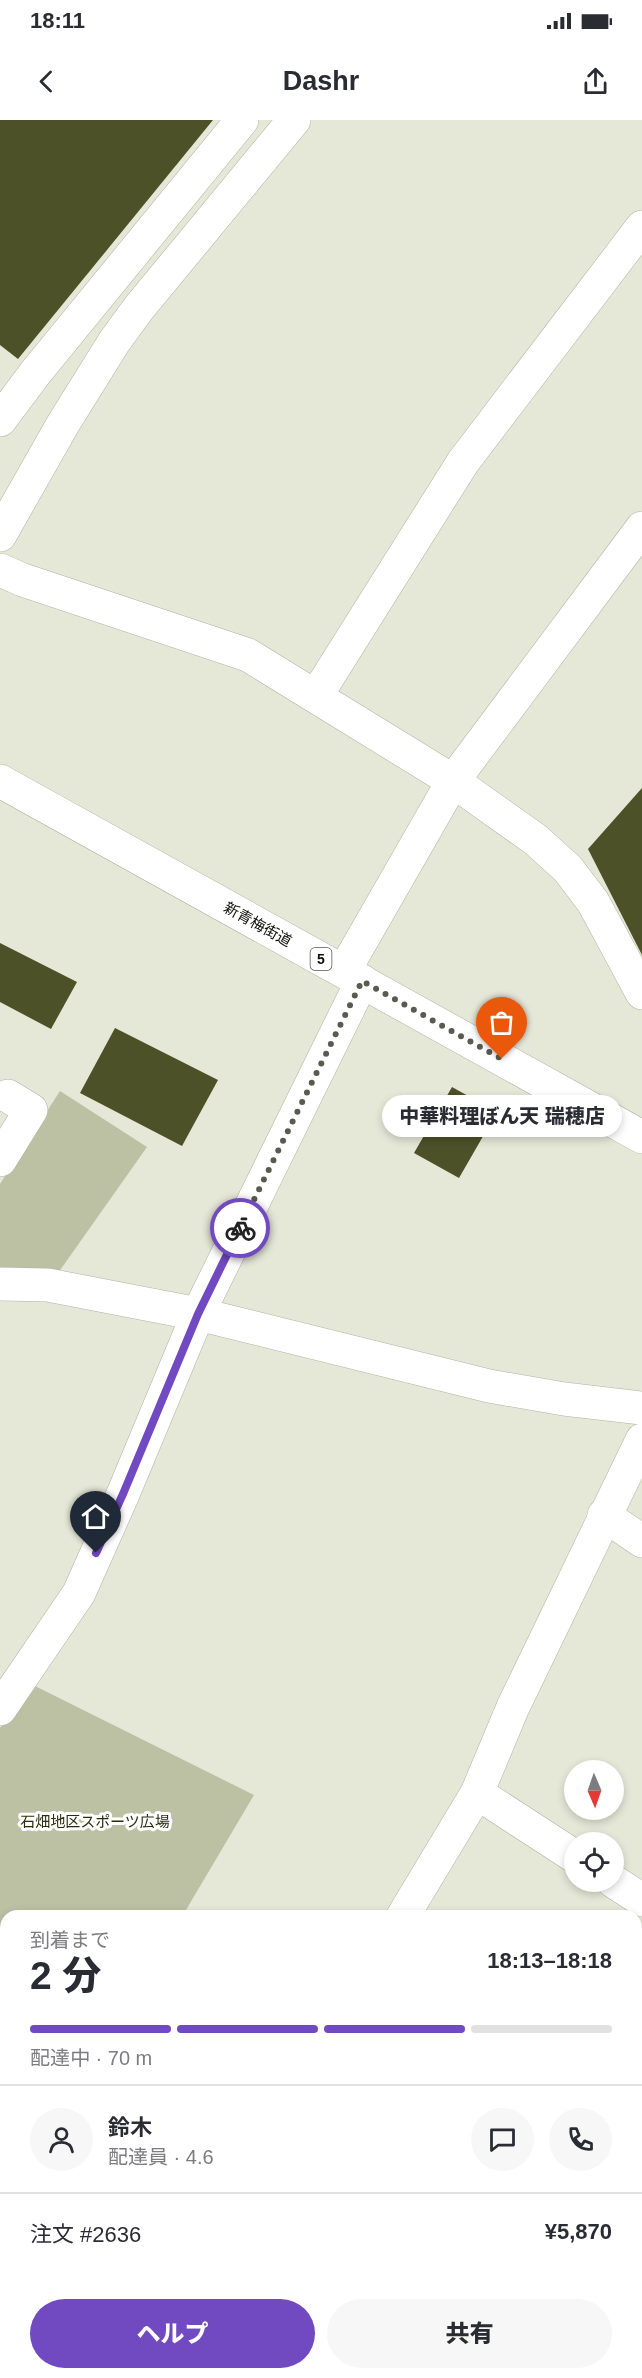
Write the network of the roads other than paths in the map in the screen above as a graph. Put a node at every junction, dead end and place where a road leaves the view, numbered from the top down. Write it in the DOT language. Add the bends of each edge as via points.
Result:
graph roads {
  1 [pos="242,120"];
  2 [pos="294,120"];
  3 [pos="642,227"];
  4 [pos="5,405"];
  5 [pos="63,424"];
  6 [pos="642,528"];
  7 [pos="0,535"];
  8 [pos="0,570"];
  9 [pos="316,696"];
  10 [pos="0,781"];
  11 [pos="453,781"];
  12 [pos="353,976"];
  13 [pos="642,993"];
  14 [pos="8,1096"];
  15 [pos="642,1137"];
  16 [pos="0,1161"];
  17 [pos="0,1284"];
  18 [pos="198,1314"];
  19 [pos="642,1408"];
  20 [pos="642,1440"];
  21 [pos="604,1515"];
  22 [pos="642,1541"];
  23 [pos="0,1709"];
  24 [pos="477,1793"];
  25 [pos="564,1850"];
  26 [pos="624,1888"];
  27 [pos="642,1900"];
  28 [pos="407,1910"];
  1 -- 4 [label="street"];
  2 -- 5 [label="street" via="138,309"];
  3 -- 9 [label="street" via="463,462"];
  4 -- 5 [label="street" via="35,405"];
  5 -- 7 [label="street"];
  6 -- 11 [label="street"];
  8 -- 9 [label="street" via="248,656"];
  9 -- 11 [label="street"];
  10 -- 12 [label="street, 新青梅街道 / 5"];
  11 -- 12 [label="street"];
  11 -- 13 [label="street" via="536,840 568,869 592,903"];
  12 -- 15 [label="street, 新青梅街道 / 5"];
  12 -- 18 [label="street"];
  14 -- 16 [label="street" via="31,1110"];
  17 -- 18 [label="street" via="48,1285"];
  18 -- 19 [label="street" via="489,1386"];
  18 -- 23 [label="street" via="79,1593"];
  20 -- 21 [label="street"];
  21 -- 22 [label="street"];
  21 -- 24 [label="street"];
  24 -- 25 [label="street"];
  24 -- 28 [label="street"];
  26 -- 27 [label="street"];
}
